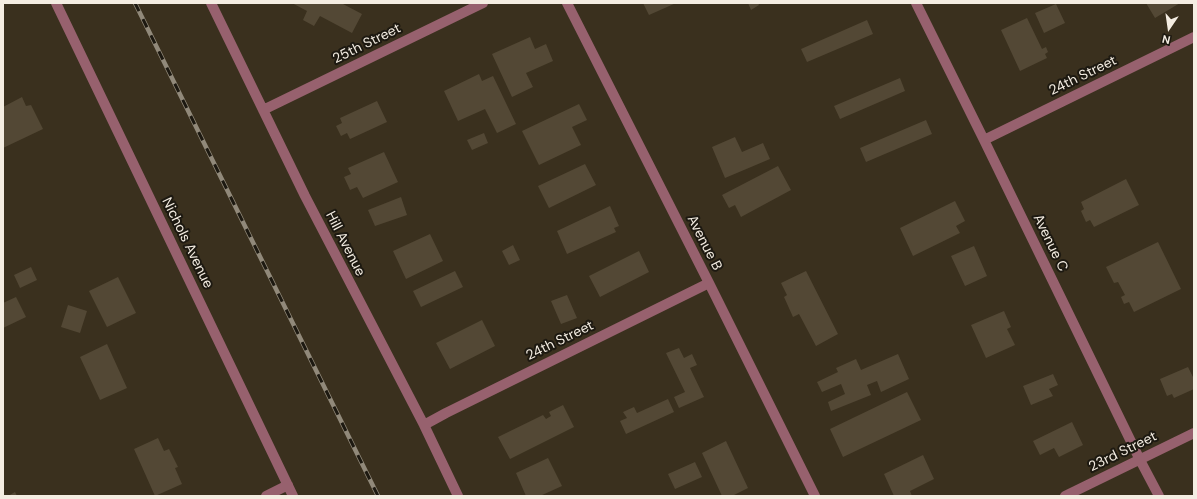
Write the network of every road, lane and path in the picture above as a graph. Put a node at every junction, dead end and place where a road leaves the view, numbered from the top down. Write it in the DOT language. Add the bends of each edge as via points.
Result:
graph roads {
  1 [pos="56,3"];
  2 [pos="211,3"];
  3 [pos="483,3"];
  4 [pos="567,3"];
  5 [pos="916,3"];
  6 [pos="1194,37"];
  7 [pos="263,110"];
  8 [pos="984,140"];
  9 [pos="709,283"];
  10 [pos="424,425"];
  11 [pos="1194,433"];
  12 [pos="1140,460"];
  13 [pos="288,485"];
  14 [pos="266,496"];
  15 [pos="293,496"];
  16 [pos="458,496"];
  17 [pos="815,496"];
  18 [pos="1065,496"];
  19 [pos="1159,496"];
  1 -- 13 [label="street, Nichols Avenue"];
  2 -- 7 [label="street, Hill Avenue"];
  3 -- 7 [label="street, 25th Street"];
  4 -- 9 [label="street, Avenue B"];
  5 -- 8 [label="street, Avenue C"];
  6 -- 8 [label="street, 24th Street"];
  7 -- 10 [label="street, Hill Avenue"];
  8 -- 12 [label="street, Avenue C"];
  9 -- 10 [label="street, 24th Street"];
  9 -- 17 [label="street, Avenue B"];
  10 -- 16 [label="street, Hill Avenue"];
  11 -- 12 [label="street, 23rd Street"];
  12 -- 18 [label="street, 23rd Street"];
  12 -- 19 [label="street, Avenue C"];
  13 -- 14 [label="street"];
  13 -- 15 [label="street, Nichols Avenue"];
}
